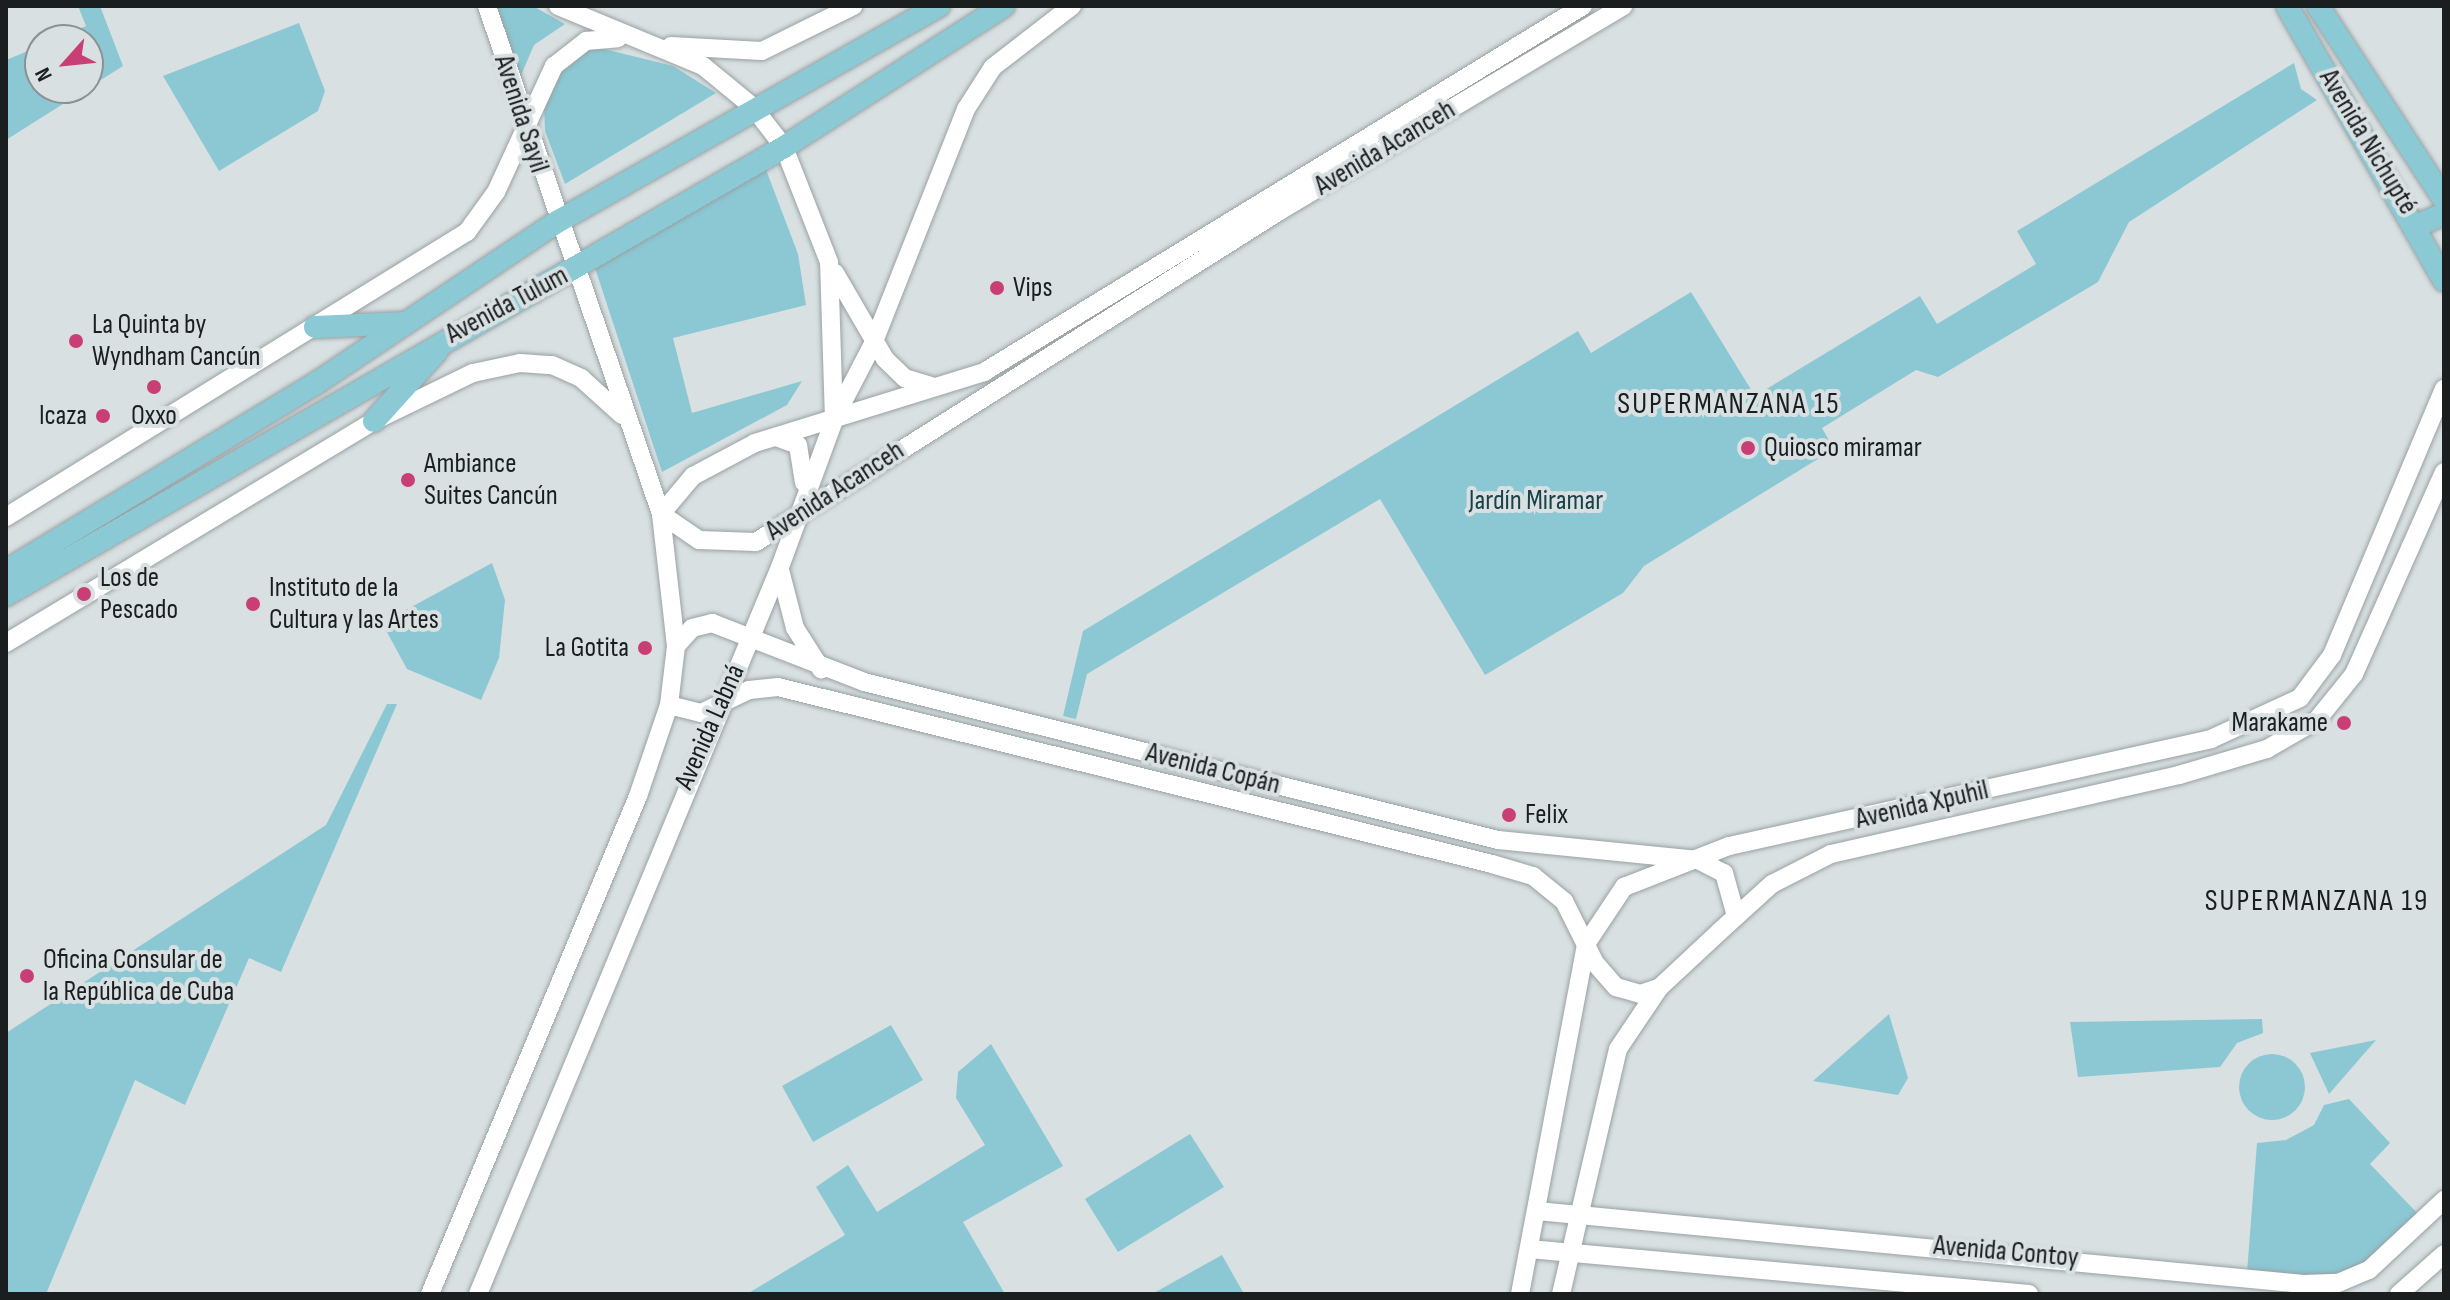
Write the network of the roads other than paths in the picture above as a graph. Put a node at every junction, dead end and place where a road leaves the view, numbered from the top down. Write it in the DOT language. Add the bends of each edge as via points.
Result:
graph roads {
  1 [pos="487,6"];
  2 [pos="558,6"];
  3 [pos="853,6"];
  4 [pos="939,6"];
  5 [pos="1004,6"];
  6 [pos="1072,6"];
  7 [pos="1583,6"];
  8 [pos="1623,6"];
  9 [pos="2287,6"];
  10 [pos="2318,6"];
  11 [pos="653,43"];
  12 [pos="753,107"];
  13 [pos="523,123"];
  14 [pos="784,147"];
  15 [pos="2444,199"];
  16 [pos="2444,214"];
  17 [pos="557,222"];
  18 [pos="2418,225"];
  19 [pos="829,262"];
  20 [pos="576,268"];
  21 [pos="2444,280"];
  22 [pos="407,323"];
  23 [pos="315,327"];
  24 [pos="453,333"];
  25 [pos="873,344"];
  26 [pos="941,387"];
  27 [pos="2444,389"];
  28 [pos="834,420"];
  29 [pos="374,421"];
  30 [pos="636,433"];
  31 [pos="776,437"];
  32 [pos="2444,472"];
  33 [pos="682,485"];
  34 [pos="800,513"];
  35 [pos="661,514"];
  36 [pos="6,517"];
  37 [pos="699,540"];
  38 [pos="780,567"];
  39 [pos="6,571"];
  40 [pos="6,595"];
  41 [pos="748,642"];
  42 [pos="6,643"];
  43 [pos="676,646"];
  44 [pos="821,669"];
  45 [pos="669,705"];
  46 [pos="716,708"];
  47 [pos="1685,859"];
  48 [pos="1736,916"];
  49 [pos="1586,944"];
  50 [pos="1659,988"];
  51 [pos="2444,1200"];
  52 [pos="1537,1211"];
  53 [pos="1579,1215"];
  54 [pos="1529,1249"];
  55 [pos="1571,1252"];
  56 [pos="2444,1254"];
  57 [pos="430,1294"];
  58 [pos="478,1294"];
  59 [pos="1520,1294"];
  60 [pos="1561,1294"];
  61 [pos="2029,1294"];
  62 [pos="2399,1294"];
  1 -- 13 [label="street, Avenida Sayil"];
  2 -- 11 [label="street"];
  3 -- 11 [label="street" via="762,51"];
  4 -- 12 [label="main road, Avenida Tulum"];
  5 -- 14 [label="main road, Avenida Tulum"];
  6 -- 25 [label="street" via="993,67 966,109"];
  7 -- 26 [label="street, Avenida Acanceh" via="1177,258 984,372"];
  8 -- 34 [label="street, Avenida Acanceh" via="1278,212"];
  9 -- 18 [label="main road, Avenida Nichupté"];
  10 -- 15 [label="main road, Avenida Nichupté"];
  11 -- 12 [label="street" via="703,66"];
  11 -- 13 [label="street" via="607,36 567,51"];
  12 -- 14 [label="street"];
  12 -- 17 [label="main road, Avenida Tulum"];
  13 -- 17 [label="street, Avenida Sayil"];
  13 -- 23 [label="street" via="496,192 467,232"];
  14 -- 19 [label="street, Avenida Labná"];
  14 -- 20 [label="main road, Avenida Tulum"];
  16 -- 18 [label="main road"];
  17 -- 20 [label="street, Avenida Labná"];
  17 -- 22 [label="main road, Avenida Tulum"];
  18 -- 21 [label="main road, Avenida Nichupté"];
  19 -- 25 [label="street"];
  19 -- 28 [label="street, Avenida Labná"];
  20 -- 24 [label="main road, Avenida Tulum"];
  20 -- 30 [label="street, Avenida Labná"];
  22 -- 23 [label="main road"];
  22 -- 39 [label="main road, Avenida Tulum"];
  23 -- 36 [label="street"];
  24 -- 29 [label="main road"];
  24 -- 40 [label="main road, Avenida Tulum"];
  25 -- 26 [label="street" via="905,378"];
  25 -- 28 [label="street"];
  26 -- 28 [label="street, Avenida Acanceh"];
  27 -- 47 [label="street, Avenida Xpuhil" via="2332,655 2300,698 2211,739"];
  28 -- 31 [label="street, Avenida Acanceh"];
  28 -- 34 [label="street, Avenida Labná"];
  29 -- 30 [label="street, Avenida Tulum" via="473,373 520,363 581,378 609,398"];
  29 -- 42 [label="street, Avenida Tulum"];
  30 -- 35 [label="street, Avenida Labná"];
  31 -- 33 [label="street, Avenida Acanceh"];
  31 -- 34 [label="street" via="798,445 805,457"];
  32 -- 48 [label="street, Avenida Xpuhil" via="2354,674 2317,720 2267,749 2179,775 1831,854 1772,884"];
  33 -- 35 [label="street, Avenida Acanceh"];
  33 -- 37 [label="street" via="679,509"];
  34 -- 37 [label="street, Avenida Acanceh" via="756,542"];
  34 -- 38 [label="street, Avenida Labná"];
  35 -- 37 [label="street"];
  35 -- 43 [label="street, Avenida Labná"];
  38 -- 41 [label="street, Avenida Labná"];
  38 -- 44 [label="street" via="795,628"];
  41 -- 43 [label="street, Avenida Copán" via="712,623 692,628"];
  41 -- 44 [label="street, Avenida Copán"];
  41 -- 46 [label="street, Avenida Labná"];
  43 -- 45 [label="street, Avenida Labná"];
  44 -- 47 [label="street, Avenida Copán" via="1498,840"];
  45 -- 46 [label="street, Avenida Copán" via="692,713"];
  45 -- 57 [label="street, Avenida Labná"];
  46 -- 49 [label="street, Avenida Copán" via="749,690 778,687 1492,864 1533,876 1564,901"];
  46 -- 58 [label="street, Avenida Labná"];
  47 -- 48 [label="street, Avenida Copán" via="1724,873"];
  47 -- 49 [label="street, Avenida Xpuhil" via="1624,887"];
  48 -- 50 [label="street, Avenida Xpuhil"];
  49 -- 50 [label="street, Avenida Copán" via="1616,987 1640,994"];
  49 -- 52 [label="street, Avenida Xpuhil"];
  50 -- 53 [label="street, Avenida Xpuhil" via="1618,1049"];
  51 -- 53 [label="street, Avenida Contoy" via="2369,1270 2338,1283 2304,1284"];
  52 -- 53 [label="street, Avenida Contoy"];
  52 -- 54 [label="street, Avenida Xpuhil"];
  53 -- 55 [label="street, Avenida Xpuhil"];
  54 -- 55 [label="street, Avenida Contoy"];
  54 -- 59 [label="street, Avenida Xpuhil"];
  55 -- 60 [label="street, Avenida Xpuhil"];
  55 -- 61 [label="street, Avenida Contoy"];
  56 -- 62 [label="street"];
}
